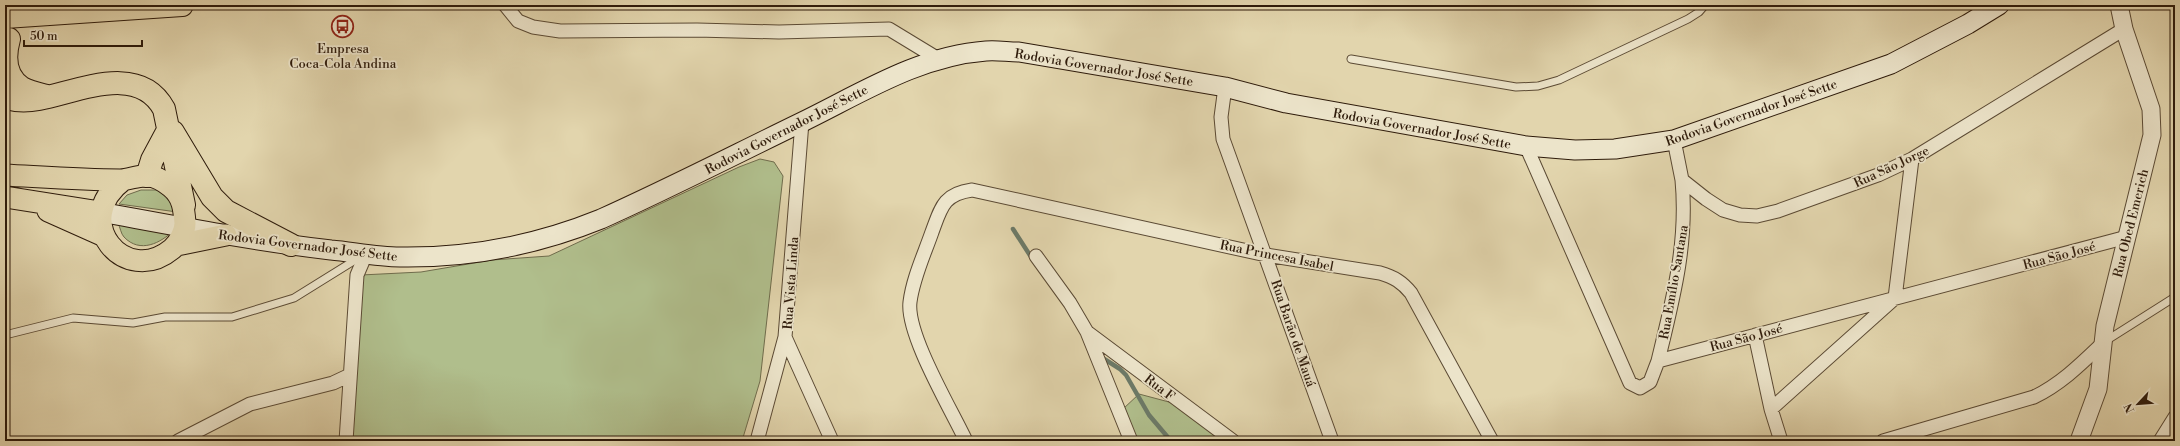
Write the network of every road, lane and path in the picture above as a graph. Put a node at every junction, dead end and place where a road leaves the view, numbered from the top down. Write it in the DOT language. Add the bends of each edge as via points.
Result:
graph roads {
  1 [pos="182,5"];
  2 [pos="505,5"];
  3 [pos="1705,5"];
  4 [pos="1999,5"];
  5 [pos="2119,5"];
  6 [pos="66,13"];
  7 [pos="5,17"];
  8 [pos="2124,29"];
  9 [pos="7,40"];
  10 [pos="1351,59"];
  11 [pos="940,60"];
  12 [pos="1225,87"];
  13 [pos="50,97"];
  14 [pos="5,98"];
  15 [pos="802,122"];
  16 [pos="166,125"];
  17 [pos="1674,140"];
  18 [pos="1526,146"];
  19 [pos="1912,159"];
  20 [pos="5,175"];
  21 [pos="147,176"];
  22 [pos="123,180"];
  23 [pos="1682,180"];
  24 [pos="11,197"];
  25 [pos="184,206"];
  26 [pos="100,212"];
  27 [pos="226,235"];
  28 [pos="104,236"];
  29 [pos="181,236"];
  30 [pos="2127,237"];
  31 [pos="291,245"];
  32 [pos="366,254"];
  33 [pos="1266,255"];
  34 [pos="1036,256"];
  35 [pos="2175,297"];
  36 [pos="1894,298"];
  37 [pos="1087,332"];
  38 [pos="1755,334"];
  39 [pos="5,335"];
  40 [pos="785,337"];
  41 [pos="2103,343"];
  42 [pos="1658,361"];
  43 [pos="350,375"];
  44 [pos="1772,409"];
  45 [pos="2175,417"];
  46 [pos="2081,439"];
  47 [pos="1780,440"];
  48 [pos="178,441"];
  49 [pos="346,441"];
  50 [pos="757,441"];
  51 [pos="832,441"];
  52 [pos="966,441"];
  53 [pos="1131,441"];
  54 [pos="1233,441"];
  55 [pos="1332,441"];
  56 [pos="1492,441"];
  57 [pos="1883,441"];
  58 [pos="2160,441"];
  1 -- 6 [label="highway"];
  2 -- 11 [label="street" via="518,21 532,27 560,31 779,32 889,28"];
  3 -- 10 [label="lane" via="1699,12 1681,22 1559,80 1538,86 1516,86"];
  4 -- 17 [label="main road, Rodovia Governador José Sette" via="1891,64"];
  5 -- 8 [label="street, Rua Obed Emerich"];
  6 -- 7 [label="highway"];
  6 -- 9 [label="highway"];
  8 -- 19 [label="street, Rua São Jorge"];
  8 -- 30 [label="street, Rua Obed Emerich" via="2147,95 2153,123"];
  9 -- 13 [label="highway" via="6,62 13,79 23,88"];
  11 -- 12 [label="main road, Rodovia Governador José Sette" via="986,51 1019,52"];
  11 -- 15 [label="main road, Rodovia Governador José Sette" via="877,83"];
  12 -- 18 [label="main road, Rodovia Governador José Sette" via="1293,104"];
  12 -- 33 [label="street, Rua Barão de Mauá" via="1221,117 1223,139"];
  13 -- 14 [label="highway" via="25,101"];
  13 -- 16 [label="highway" via="104,83 132,84 148,91 160,102"];
  15 -- 32 [label="main road, Rodovia Governador José Sette" via="569,232 500,249 445,256 398,257"];
  15 -- 40 [label="street, Rua Vista Linda"];
  16 -- 21 [label="highway"];
  16 -- 25 [label="highway"];
  16 -- 31 [label="highway" via="212,197 231,214"];
  17 -- 18 [label="main road, Rodovia Governador José Sette" via="1615,149 1575,150"];
  17 -- 23 [label="street"];
  18 -- 42 [label="street" via="1630,383 1640,388 1650,382"];
  19 -- 23 [label="street, Rua São Jorge" via="1878,175 1778,211 1757,216 1723,210"];
  19 -- 36 [label="street"];
  20 -- 22 [label="main road"];
  21 -- 22 [label="main road"];
  21 -- 25 [label="main road" via="163,180 176,191"];
  22 -- 26 [label="main road" via="112,188 104,199"];
  23 -- 42 [label="street, Rua Emílio Santana" via="1685,210 1683,243"];
  24 -- 26 [label="main road"];
  24 -- 28 [label="main road"];
  25 -- 29 [label="main road"];
  26 -- 28 [label="main road"];
  26 -- 29 [label="main road"];
  27 -- 29 [label="main road"];
  27 -- 31 [label="main road, Rodovia Governador José Sette"];
  28 -- 29 [label="main road" via="114,250 129,259 146,261 162,257"];
  30 -- 36 [label="street, Rua São José"];
  30 -- 41 [label="street, Rua Obed Emerich"];
  31 -- 32 [label="main road, Rodovia Governador José Sette"];
  32 -- 39 [label="lane" via="294,298 232,317 165,317 133,323 73,318"];
  32 -- 43 [label="street" via="357,275"];
  33 -- 52 [label="street, Rua Princesa Isabel" via="972,190 959,192 944,202 910,303 911,321 918,342"];
  33 -- 55 [label="street, Rua Barão de Mauá"];
  33 -- 56 [label="street, Rua Princesa Isabel" via="1380,273 1403,283 1411,293"];
  34 -- 37 [label="street" via="1070,303"];
  35 -- 41 [label="lane"];
  36 -- 38 [label="street, Rua São José"];
  36 -- 44 [label="street"];
  37 -- 53 [label="street"];
  37 -- 54 [label="street, Rua F"];
  38 -- 42 [label="street, Rua São José"];
  38 -- 44 [label="street"];
  40 -- 50 [label="street, Rua Vista Linda"];
  40 -- 51 [label="street"];
  41 -- 46 [label="street, Rua Obed Emerich" via="2098,389"];
  41 -- 57 [label="street" via="2065,379 2034,397"];
  43 -- 48 [label="street" via="333,383 250,404"];
  43 -- 49 [label="street"];
  44 -- 47 [label="street"];
  45 -- 58 [label="street"];
}
